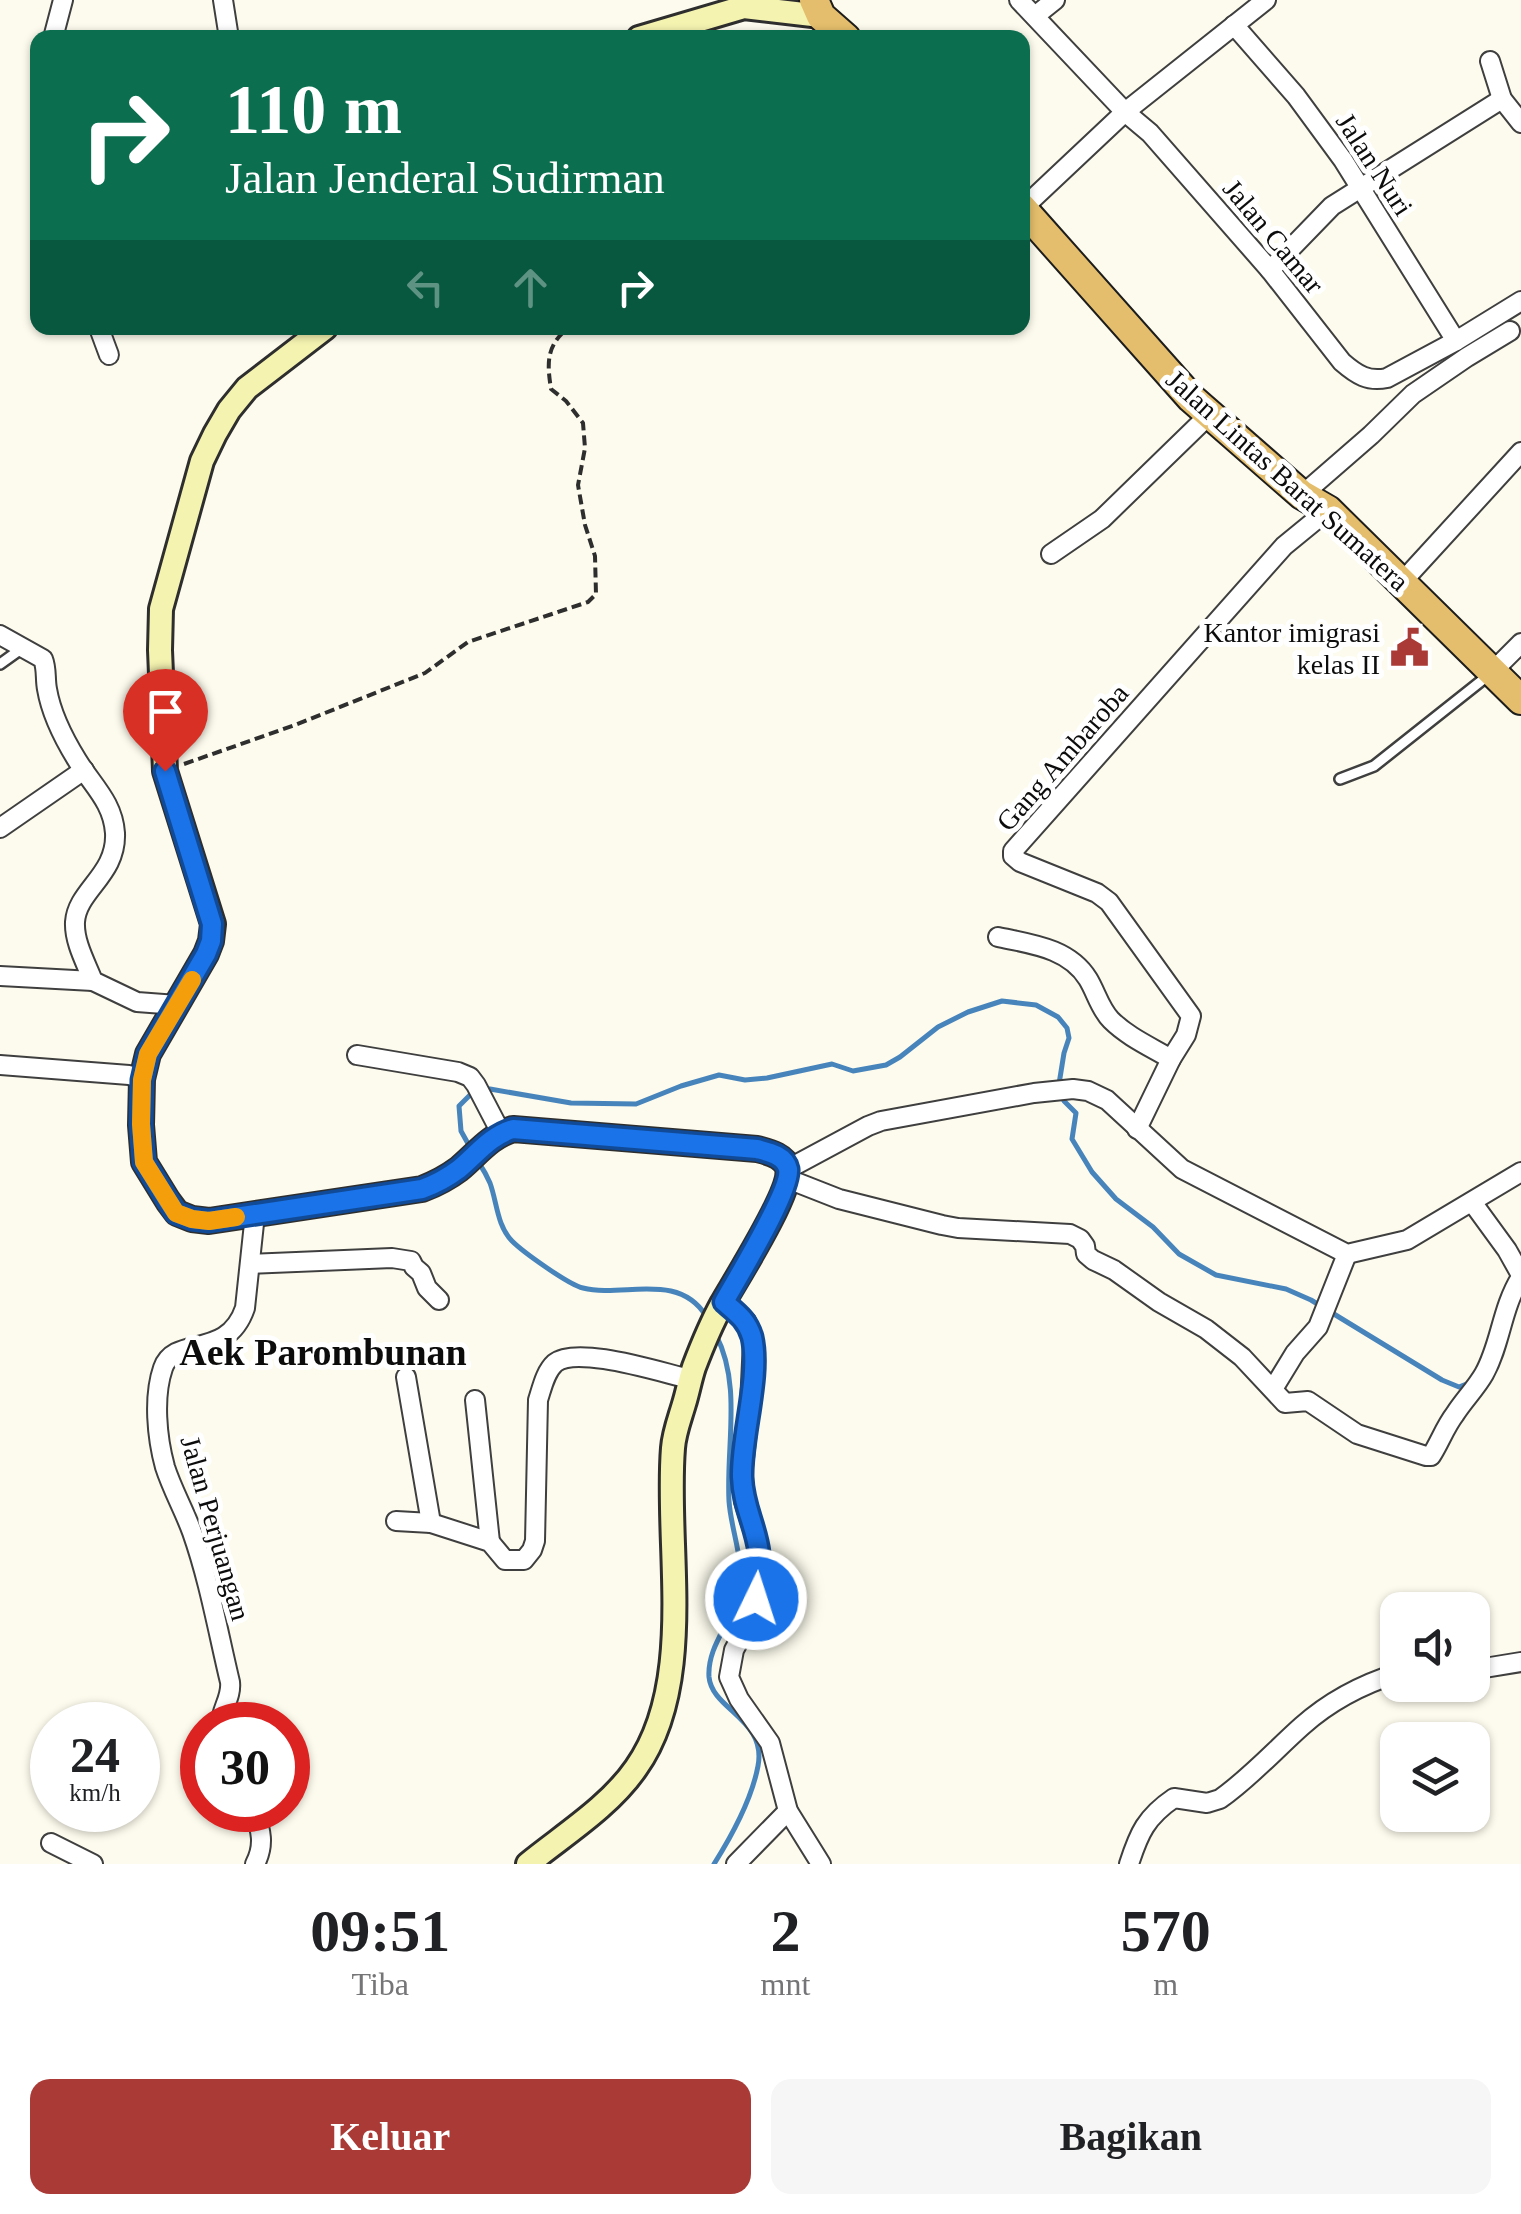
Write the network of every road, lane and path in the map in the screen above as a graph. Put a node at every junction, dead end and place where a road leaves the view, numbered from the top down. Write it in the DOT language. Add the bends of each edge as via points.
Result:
graph roads {
  1 [pos="63,0"];
  2 [pos="224,0"];
  3 [pos="1018,0"];
  4 [pos="1055,0"];
  5 [pos="1266,0"];
  6 [pos="746,3"];
  7 [pos="818,8"];
  8 [pos="1035,16"];
  9 [pos="1234,25"];
  10 [pos="55,30"];
  11 [pos="228,30"];
  12 [pos="664,30"];
  13 [pos="839,30"];
  14 [pos="1490,61"];
  15 [pos="1502,99"];
  16 [pos="1125,112"];
  17 [pos="1521,122"];
  18 [pos="1360,189"];
  19 [pos="1030,201"];
  20 [pos="1030,217"];
  21 [pos="1270,270"];
  22 [pos="1521,301"];
  23 [pos="1510,332"];
  24 [pos="102,335"];
  25 [pos="316,335"];
  26 [pos="562,335"];
  27 [pos="1456,341"];
  28 [pos="109,355"];
  29 [pos="1209,415"];
  30 [pos="1521,452"];
  31 [pos="1302,495"];
  32 [pos="1328,510"];
  33 [pos="1051,554"];
  34 [pos="1402,582"];
  35 [pos="0,635"];
  36 [pos="1521,643"];
  37 [pos="24,648"];
  38 [pos="0,664"];
  39 [pos="1492,672"];
  40 [pos="1521,700"];
  41 [pos="84,770"];
  42 [pos="165,771"];
  43 [pos="1340,779"];
  44 [pos="0,828"];
  45 [pos="998,937"];
  46 [pos="0,976"];
  47 [pos="93,981"];
  48 [pos="178,1005"];
  49 [pos="357,1055"];
  50 [pos="1171,1058"];
  51 [pos="0,1065"];
  52 [pos="142,1080"];
  53 [pos="1136,1129"];
  54 [pos="495,1137"];
  55 [pos="1521,1172"];
  56 [pos="788,1174"];
  57 [pos="1472,1202"];
  58 [pos="255,1214"];
  59 [pos="1347,1254"];
  60 [pos="250,1264"];
  61 [pos="1521,1276"];
  62 [pos="439,1300"];
  63 [pos="721,1306"];
  64 [pos="692,1372"];
  65 [pos="406,1377"];
  66 [pos="1273,1388"];
  67 [pos="474,1400"];
  68 [pos="396,1521"];
  69 [pos="432,1522"];
  70 [pos="490,1542"];
  71 [pos="1521,1662"];
  72 [pos="1490,1667"];
  73 [pos="1380,1679"];
  74 [pos="226,1702"];
  75 [pos="788,1811"];
  76 [pos="261,1832"];
  77 [pos="51,1843"];
  78 [pos="93,1864"];
  79 [pos="255,1864"];
  80 [pos="528,1864"];
  81 [pos="736,1864"];
  82 [pos="821,1864"];
  83 [pos="1130,1864"];
  1 -- 10 [label="street"];
  2 -- 11 [label="street"];
  3 -- 8 [label="street, Jalan Camar"];
  4 -- 8 [label="street"];
  5 -- 9 [label="street"];
  6 -- 7 [label="main road"];
  6 -- 12 [label="main road"];
  7 -- 13 [label="highway"];
  8 -- 16 [label="street, Jalan Camar"];
  9 -- 16 [label="street"];
  9 -- 18 [label="street, Jalan Nuri" via="1296,96"];
  14 -- 15 [label="street"];
  15 -- 17 [label="street"];
  15 -- 18 [label="street"];
  16 -- 19 [label="street"];
  16 -- 21 [label="street, Jalan Camar"];
  18 -- 21 [label="street" via="1332,206"];
  18 -- 27 [label="street, Jalan Nuri"];
  20 -- 29 [label="highway, Jalan Lintas Barat Sumatera"];
  21 -- 27 [label="street, Jalan Camar" via="1342,362 1366,379 1388,378"];
  22 -- 27 [label="street, Jalan Camar"];
  23 -- 31 [label="street" via="1412,394"];
  24 -- 28 [label="street"];
  25 -- 42 [label="main road" via="247,388 202,461 161,609"];
  26 -- 42 [label="path" via="550,348 548,372 551,390 583,422 578,484 595,556 596,594 468,642 425,673"];
  29 -- 31 [label="highway, Jalan Lintas Barat Sumatera"];
  29 -- 33 [label="street" via="1102,519"];
  30 -- 34 [label="street"];
  31 -- 32 [label="highway, Jalan Lintas Barat Sumatera"];
  32 -- 34 [label="highway, Jalan Lintas Barat Sumatera"];
  32 -- 50 [label="street, Gang Ambaroba" via="1284,546 1013,851 1020,862 1097,894 1117,912 1191,1016"];
  34 -- 39 [label="highway, Jalan Lintas Barat Sumatera"];
  35 -- 37 [label="street"];
  36 -- 39 [label="street"];
  37 -- 38 [label="lane"];
  37 -- 41 [label="street" via="43,659 56,718"];
  39 -- 40 [label="highway, Jalan Lintas Barat Sumatera"];
  39 -- 43 [label="lane" via="1374,766"];
  41 -- 44 [label="street"];
  41 -- 47 [label="street" via="112,813 115,836 112,858 75,922"];
  42 -- 48 [label="main road" via="212,924 206,954"];
  45 -- 50 [label="street" via="1071,961 1110,1019"];
  46 -- 47 [label="street"];
  47 -- 48 [label="street" via="137,1002"];
  48 -- 52 [label="main road" via="148,1054"];
  49 -- 54 [label="street" via="470,1077"];
  50 -- 53 [label="street, Gang Ambaroba"];
  51 -- 52 [label="street"];
  52 -- 58 [label="main road" via="144,1162 176,1213 209,1221"];
  53 -- 56 [label="street" via="1099,1095 1045,1092 880,1121"];
  53 -- 59 [label="street" via="1182,1169"];
  54 -- 56 [label="main road" via="526,1129 757,1149 778,1156"];
  54 -- 58 [label="main road" via="463,1166 422,1189"];
  55 -- 57 [label="street"];
  56 -- 63 [label="main road"];
  56 -- 66 [label="street" via="839,1199 942,1225 1080,1238 1093,1260 1206,1330"];
  57 -- 59 [label="street" via="1408,1240"];
  57 -- 61 [label="street"];
  58 -- 60 [label="street, Jalan Perjuangan"];
  59 -- 66 [label="street" via="1318,1327"];
  60 -- 62 [label="street" via="411,1261"];
  60 -- 74 [label="street, Jalan Perjuangan" via="245,1308 234,1332 168,1358 158,1413 165,1467 192,1532 230,1682"];
  61 -- 66 [label="street" via="1484,1374 1431,1456 1357,1434 1308,1400 1285,1402"];
  63 -- 64 [label="main road"];
  63 -- 75 [label="street" via="746,1321 753,1341 742,1476 761,1576 729,1677 770,1743"];
  64 -- 70 [label="street" via="590,1356 556,1362 538,1400 536,1542 524,1560 505,1560"];
  64 -- 80 [label="main road" via="673,1444 673,1659 653,1738 616,1792"];
  65 -- 69 [label="street"];
  67 -- 70 [label="street"];
  68 -- 69 [label="street"];
  69 -- 70 [label="street"];
  71 -- 72 [label="street"];
  73 -- 83 [label="street" via="1305,1722 1220,1800 1174,1798 1155,1811 1138,1835"];
  75 -- 81 [label="street"];
  75 -- 82 [label="street"];
  76 -- 79 [label="street"];
  77 -- 78 [label="street"];
}
